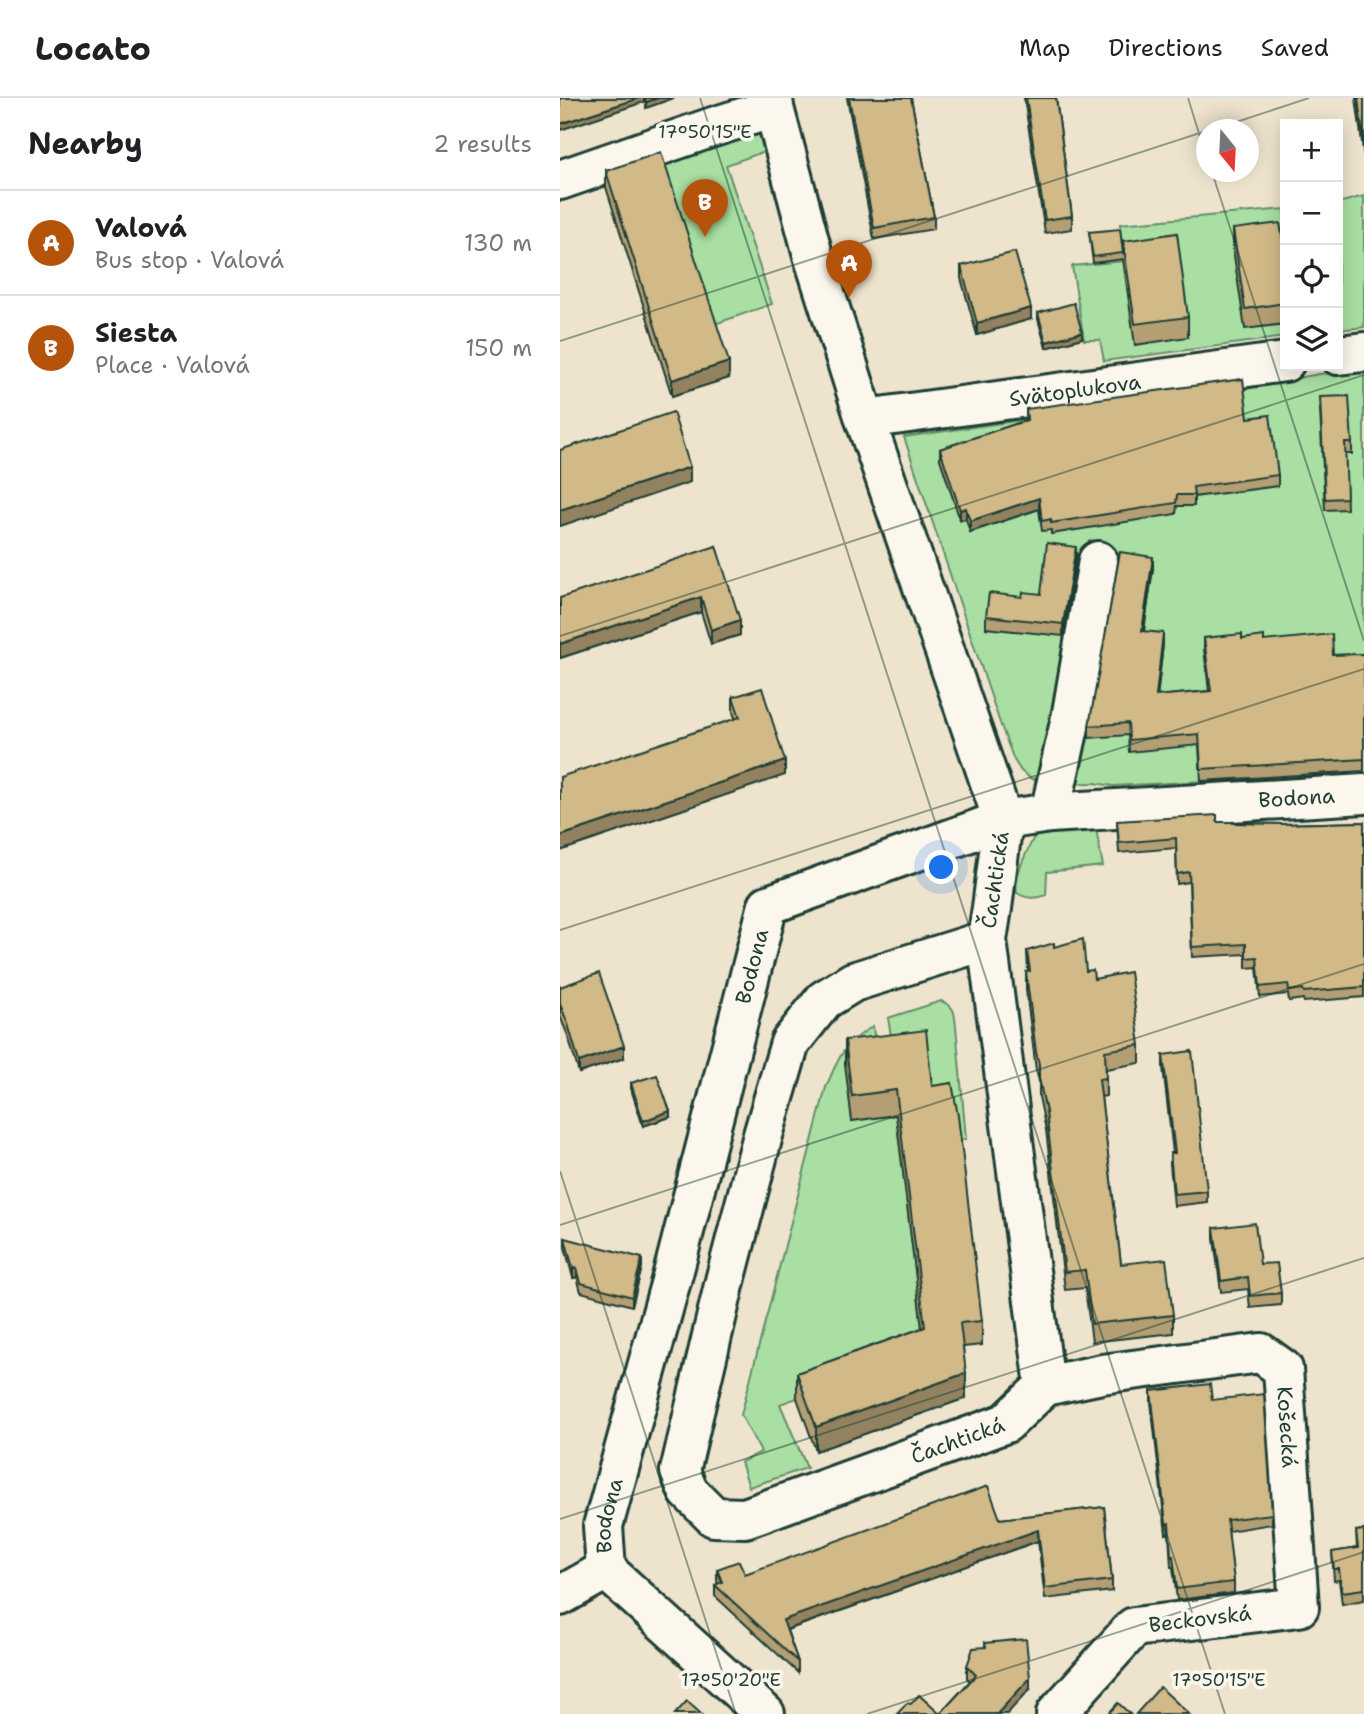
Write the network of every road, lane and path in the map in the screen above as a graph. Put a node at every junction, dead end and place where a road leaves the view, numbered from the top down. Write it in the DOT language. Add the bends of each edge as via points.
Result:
graph roads {
  1 [pos="773,103"];
  2 [pos="560,180"];
  3 [pos="1364,352"];
  4 [pos="1343,354"];
  5 [pos="1280,363"];
  6 [pos="865,419"];
  7 [pos="1098,561"];
  8 [pos="1364,794"];
  9 [pos="1050,813"];
  10 [pos="1003,820"];
  11 [pos="986,940"];
  12 [pos="674,1270"];
  13 [pos="725,1281"];
  14 [pos="1045,1386"];
  15 [pos="606,1570"];
  16 [pos="560,1596"];
  17 [pos="1299,1607"];
  18 [pos="765,1714"];
  19 [pos="1056,1714"];
  1 -- 2 [label="street"];
  1 -- 6 [label="street" via="813,256"];
  3 -- 4 [label="street"];
  5 -- 6 [label="street, Svätoplukova"];
  6 -- 10 [label="street"];
  7 -- 9 [label="street"];
  8 -- 9 [label="street, Bodona"];
  9 -- 10 [label="street, Bodona"];
  10 -- 11 [label="street, Čachtická"];
  10 -- 12 [label="street, Bodona" via="768,905"];
  11 -- 13 [label="street, Čachtická" via="853,982 824,1000 790,1043"];
  11 -- 14 [label="street, Čachtická"];
  12 -- 13 [label="street"];
  12 -- 15 [label="street, Bodona" via="603,1526"];
  13 -- 14 [label="street, Čachtická" via="680,1471 688,1491 714,1517 745,1518 1006,1423"];
  14 -- 17 [label="street, Košecká" via="1261,1353 1283,1369"];
  15 -- 16 [label="street, Bodona"];
  15 -- 18 [label="street"];
  17 -- 19 [label="street, Beckovská" via="1134,1627"];
}
